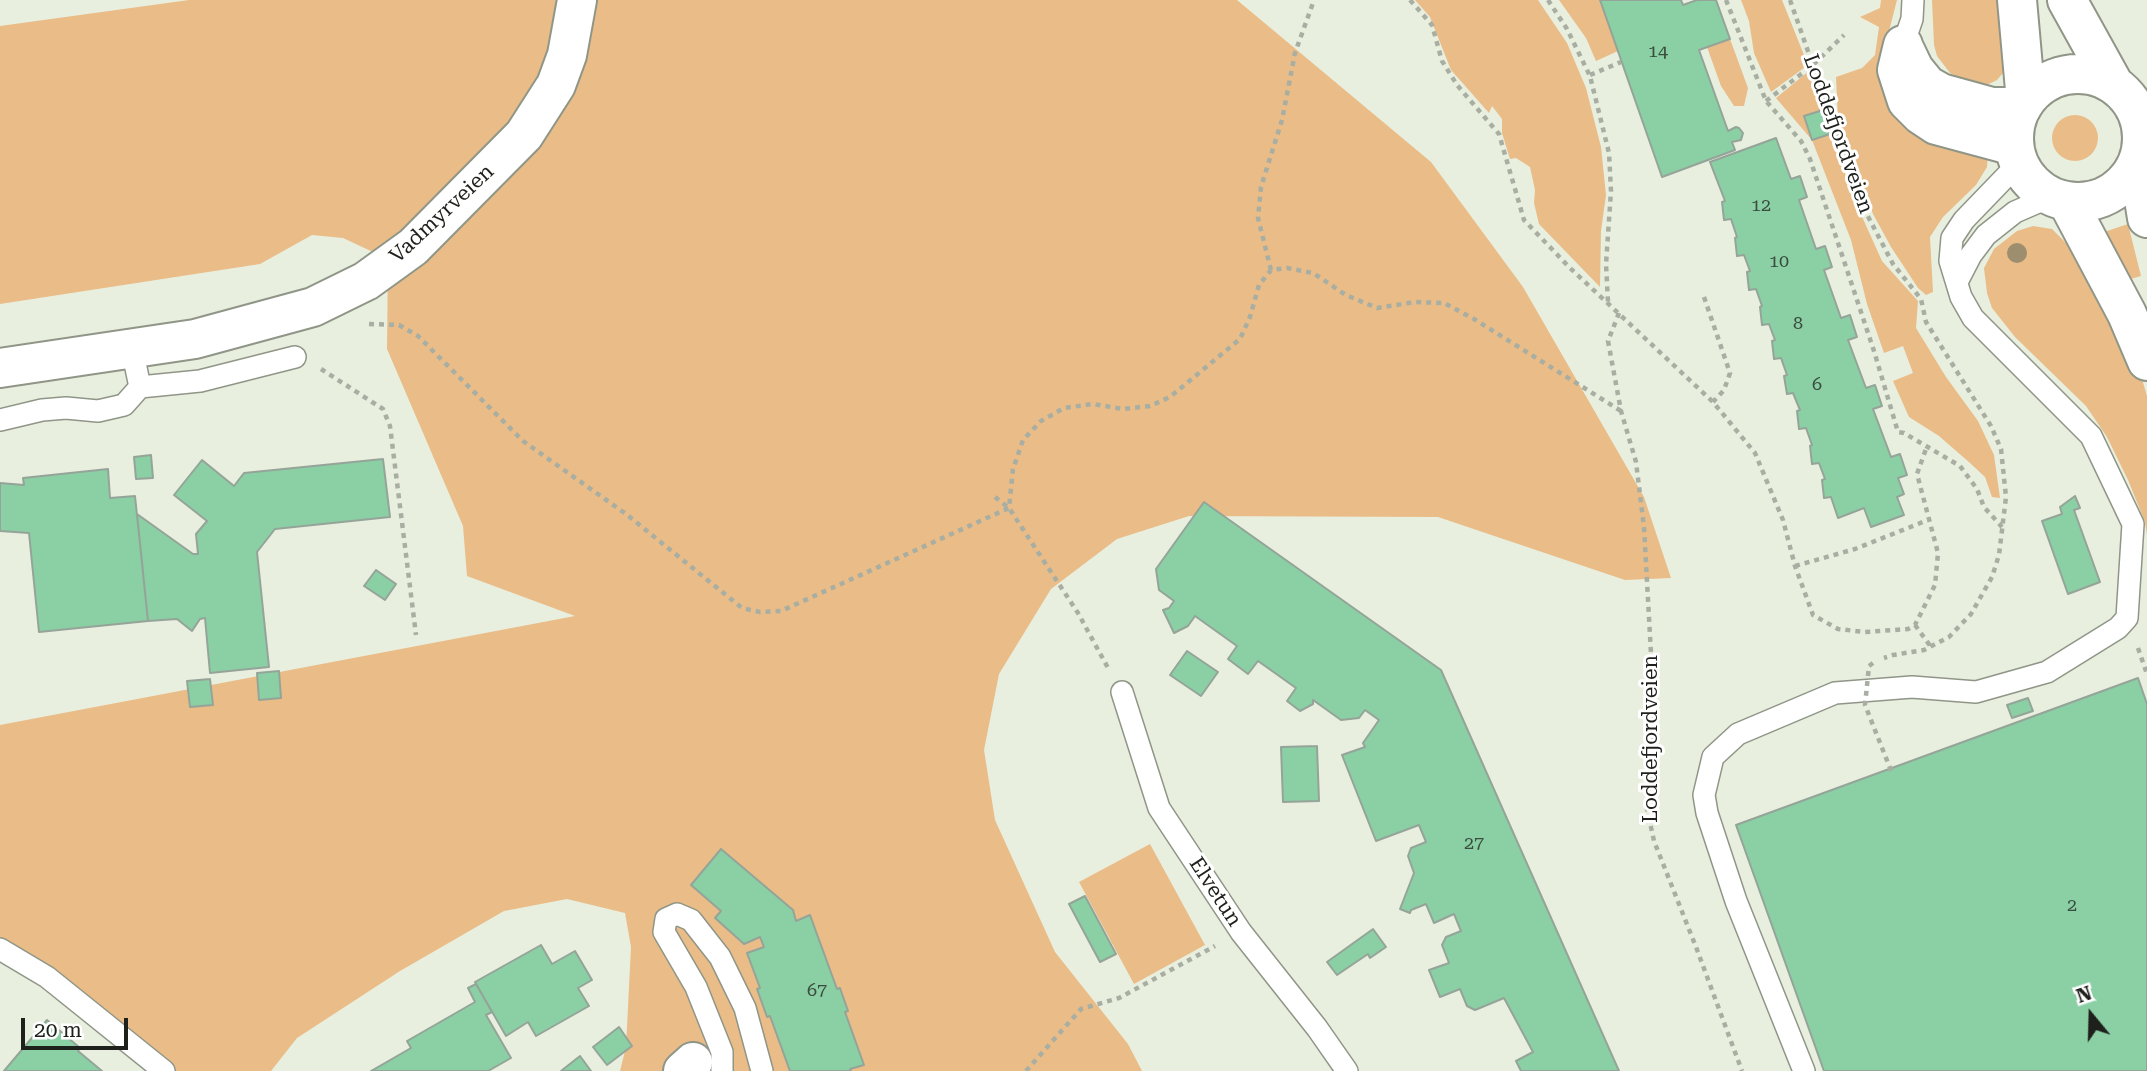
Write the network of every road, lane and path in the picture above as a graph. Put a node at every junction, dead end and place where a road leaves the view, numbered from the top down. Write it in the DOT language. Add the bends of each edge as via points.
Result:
graph roads {
  1 [pos="577,0"];
  2 [pos="1314,0"];
  3 [pos="1410,0"];
  4 [pos="1548,0"];
  5 [pos="1726,0"];
  6 [pos="1790,0"];
  7 [pos="1913,0"];
  8 [pos="2017,0"];
  9 [pos="2067,0"];
  10 [pos="1844,35"];
  11 [pos="1903,45"];
  12 [pos="1621,62"];
  13 [pos="1813,65"];
  14 [pos="1590,76"];
  15 [pos="2113,83"];
  16 [pos="1766,101"];
  17 [pos="2024,104"];
  18 [pos="2142,151"];
  19 [pos="2017,154"];
  20 [pos="2059,199"];
  21 [pos="2147,218"];
  22 [pos="1271,270"];
  23 [pos="1957,282"];
  24 [pos="1704,297"];
  25 [pos="1608,303"];
  26 [pos="1619,313"];
  27 [pos="360,328"];
  28 [pos="132,349"];
  29 [pos="295,357"];
  30 [pos="2147,362"];
  31 [pos="0,368"];
  32 [pos="139,387"];
  33 [pos="1713,402"];
  34 [pos="1621,411"];
  35 [pos="0,420"];
  36 [pos="1927,446"];
  37 [pos="995,497"];
  38 [pos="1009,508"];
  39 [pos="1928,520"];
  40 [pos="2002,528"];
  41 [pos="1795,566"];
  42 [pos="1915,625"];
  43 [pos="416,635"];
  44 [pos="1931,647"];
  45 [pos="1122,692"];
  46 [pos="1892,773"];
  47 [pos="1241,932"];
  48 [pos="0,949"];
  49 [pos="699,1068"];
  50 [pos="164,1071"];
  51 [pos="762,1071"];
  52 [pos="1026,1071"];
  53 [pos="1347,1071"];
  54 [pos="1741,1071"];
  55 [pos="1804,1071"];
  1 -- 28 [label="street, Vadmyrveien" via="556,85 524,135 413,247 366,281 313,307 195,339"];
  2 -- 22 [label="path" via="1261,187 1258,218"];
  3 -- 25 [label="path" via="1432,25 1442,61 1457,85 1499,134 1524,220"];
  4 -- 14 [label="path"];
  5 -- 16 [label="path, Loddefjordveien"];
  6 -- 13 [label="path, Loddefjordveien"];
  7 -- 11 [label="lane"];
  8 -- 17 [label="street"];
  9 -- 15 [label="street"];
  10 -- 13 [label="path"];
  11 -- 17 [label="street" via="1914,69 1941,93 1992,107"];
  11 -- 19 [label="street" via="1897,70 1908,101 1921,115 1936,125"];
  12 -- 14 [label="path"];
  13 -- 16 [label="path"];
  13 -- 40 [label="path, Loddefjordveien" via="1862,205 1893,264 1921,299 1926,322 2001,449 2006,497"];
  14 -- 25 [label="path" via="1609,153"];
  15 -- 17 [label="street" via="2096,76 2065,75 2050,80"];
  15 -- 18 [label="street" via="2136,111"];
  16 -- 36 [label="path, Loddefjordveien" via="1801,141 1810,159 1898,432"];
  17 -- 19 [label="street" via="2015,126"];
  18 -- 20 [label="street" via="2130,177 2102,198 2085,202"];
  18 -- 21 [label="street"];
  19 -- 20 [label="street" via="2027,177"];
  19 -- 23 [label="lane" via="1952,239 1950,261"];
  20 -- 23 [label="lane" via="2015,212 1986,235"];
  20 -- 30 [label="street" via="2127,314"];
  22 -- 34 [label="path" via="1314,274 1377,309 1415,302 1444,303"];
  22 -- 38 [label="path" via="1259,285 1240,339 1170,397 1150,406 1123,409 1093,404 1065,408 1041,421 1023,440 1013,470"];
  23 -- 55 [label="lane" via="1973,318 2091,436 2133,524 2127,618 2046,672 1976,692 1912,687 1835,693 1738,734 1713,757 1704,795 1707,813 1736,901"];
  24 -- 33 [label="path" via="1730,373"];
  25 -- 26 [label="path"];
  26 -- 33 [label="path"];
  26 -- 34 [label="path, Loddefjordveien" via="1608,341"];
  27 -- 38 [label="path" via="372,323 399,325 418,336 523,441 626,514 742,608 781,611"];
  28 -- 31 [label="street, Vadmyrveien"];
  28 -- 32 [label="lane"];
  29 -- 32 [label="lane" via="200,381"];
  29 -- 43 [label="path" via="383,409 390,426"];
  32 -- 35 [label="lane" via="124,405 98,411 42,410"];
  33 -- 41 [label="path" via="1755,453 1783,520"];
  34 -- 54 [label="path, Loddefjordveien" via="1636,462 1644,527 1655,726 1647,809 1654,841"];
  36 -- 39 [label="path" via="1917,474"];
  36 -- 40 [label="path, Loddefjordveien" via="1960,466 1978,489 1984,508"];
  37 -- 38 [label="path"];
  38 -- 45 [label="path" via="1078,612"];
  39 -- 41 [label="path" via="1855,549"];
  39 -- 42 [label="path" via="1938,553 1935,585"];
  40 -- 44 [label="path, Loddefjordveien" via="1992,577 1971,614 1949,637"];
  41 -- 42 [label="path" via="1813,615 1838,629 1865,632"];
  42 -- 44 [label="path"];
  44 -- 46 [label="path, Loddefjordveien, bridge" via="1869,666 1865,705"];
  45 -- 47 [label="lane, Elvetun" via="1159,808"];
  47 -- 52 [label="path" via="1119,998 1081,1009"];
  47 -- 53 [label="lane, Elvetun"];
  48 -- 50 [label="lane" via="47,977"];
  49 -- 51 [label="lane" via="722,1052 696,987 664,932 666,919 677,914 691,920 720,957 745,1008"];
}
